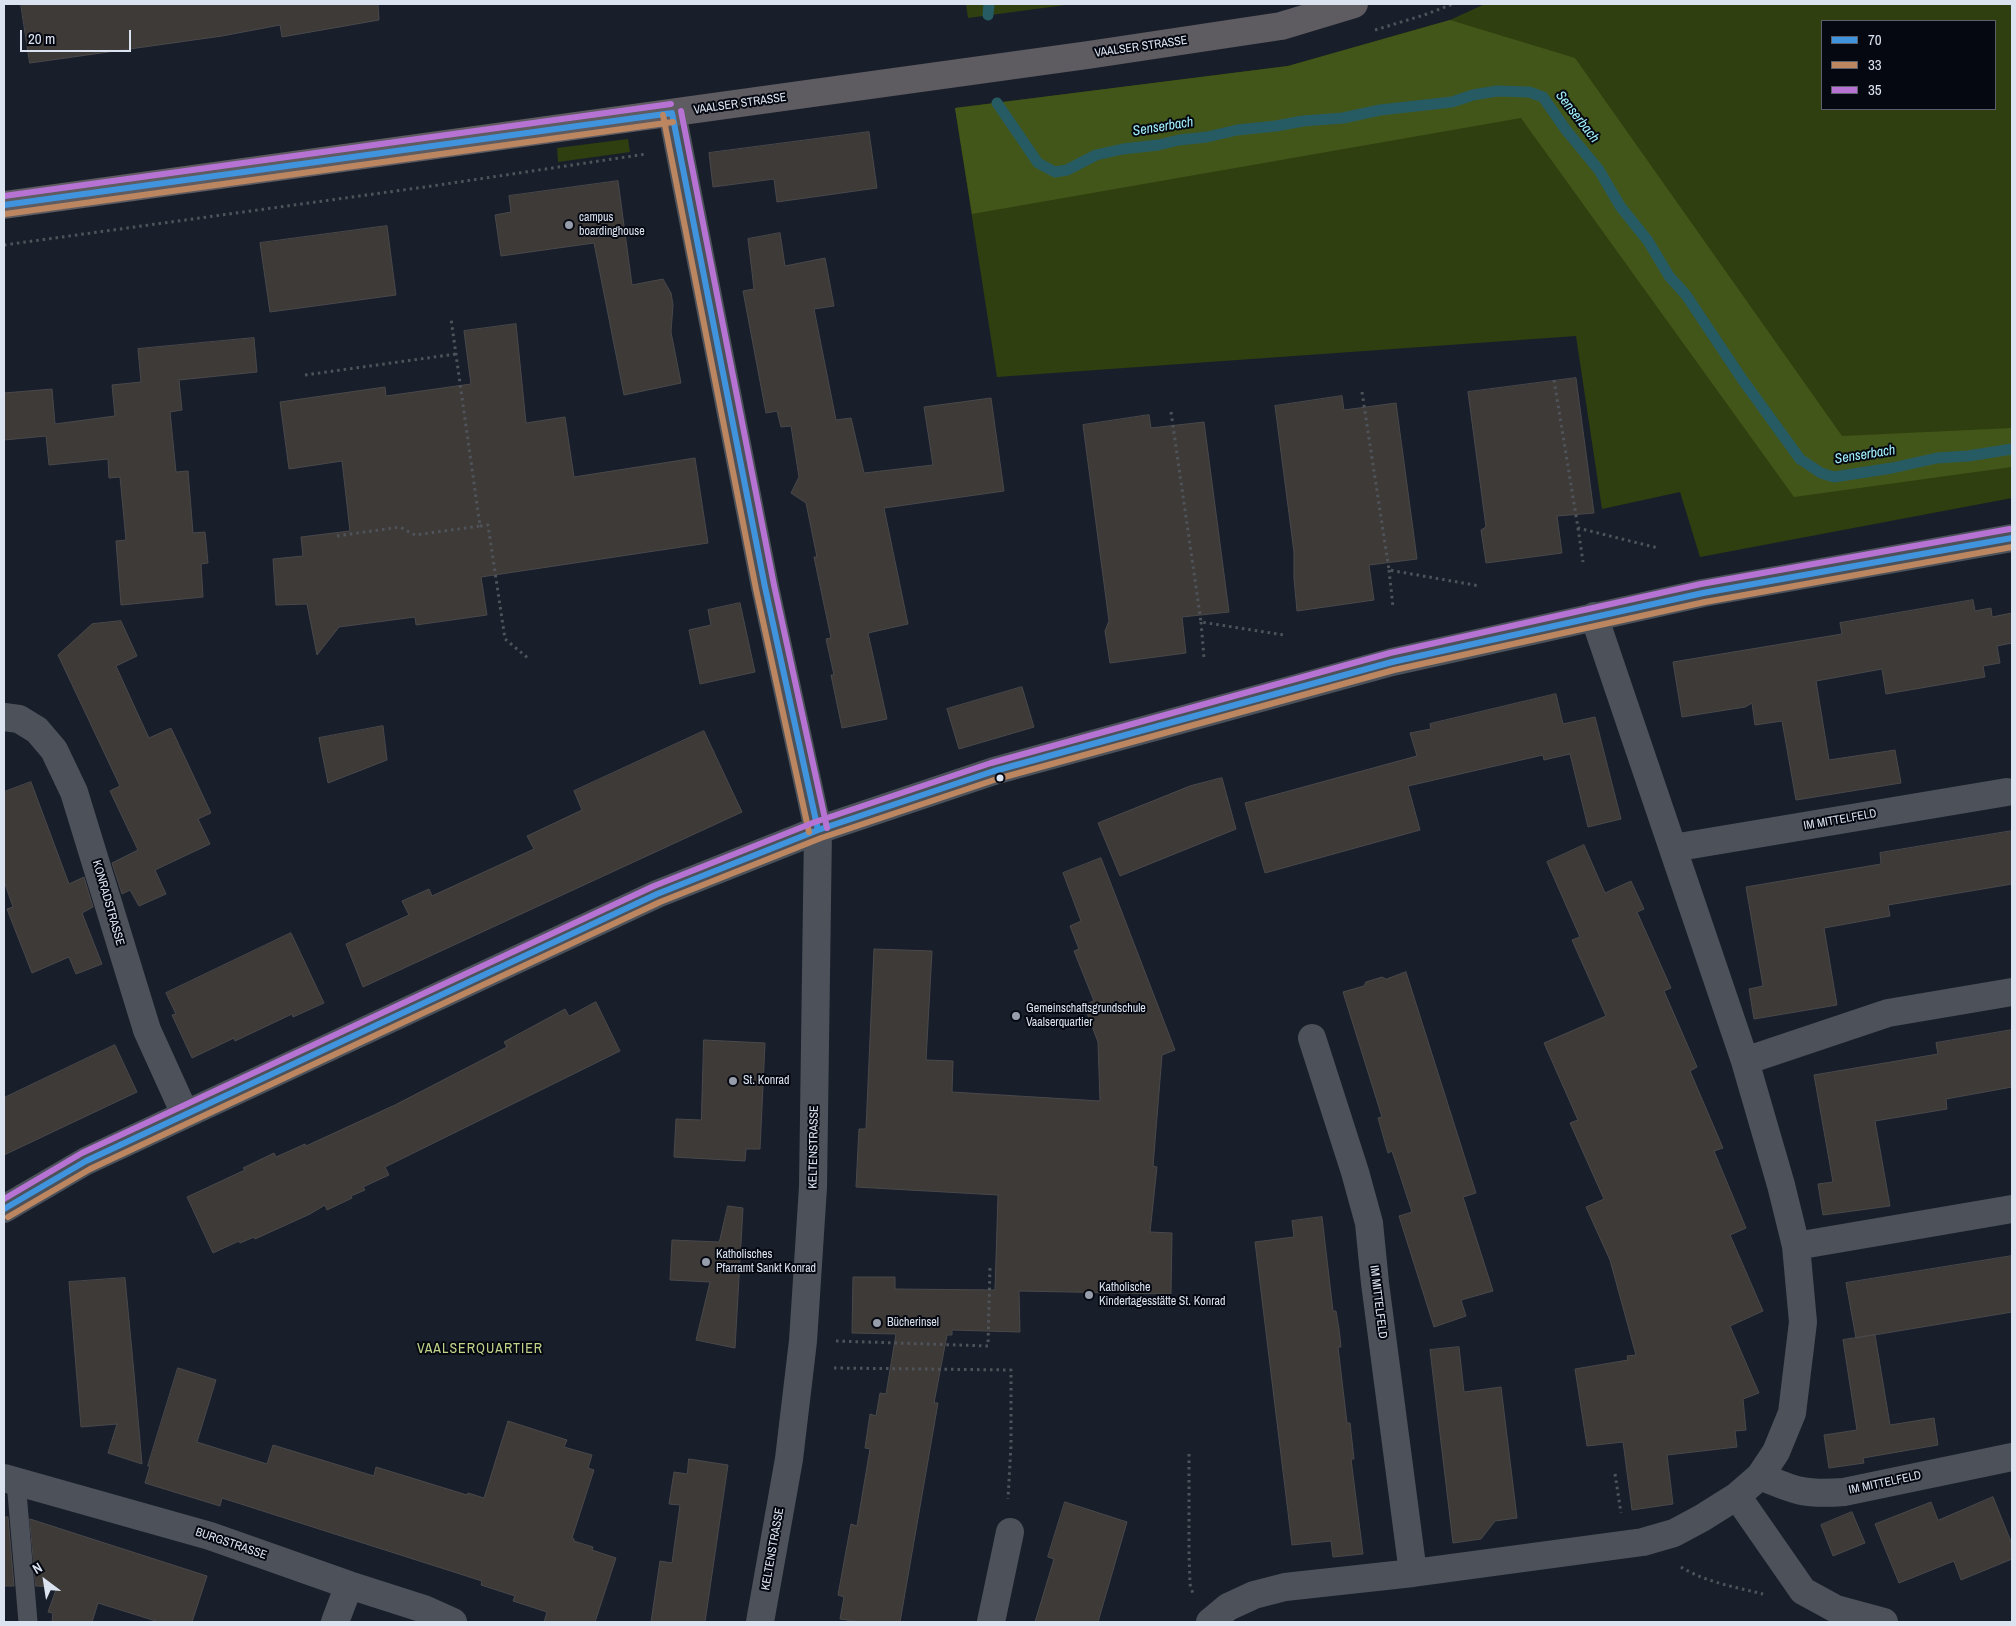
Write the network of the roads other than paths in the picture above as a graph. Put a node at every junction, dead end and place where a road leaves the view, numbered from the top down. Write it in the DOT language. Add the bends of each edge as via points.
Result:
graph roads {
  1 [pos="1354,4"];
  2 [pos="672,113"];
  3 [pos="4,205"];
  4 [pos="2012,538"];
  5 [pos="1594,616"];
  6 [pos="4,717"];
  7 [pos="2007,792"];
  8 [pos="818,830"];
  9 [pos="1673,848"];
  10 [pos="2012,992"];
  11 [pos="1312,1038"];
  12 [pos="1745,1061"];
  13 [pos="185,1114"];
  14 [pos="4,1209"];
  15 [pos="2012,1209"];
  16 [pos="1796,1246"];
  17 [pos="2012,1456"];
  18 [pos="1760,1476"];
  19 [pos="10,1480"];
  20 [pos="1737,1496"];
  21 [pos="1010,1532"];
  22 [pos="1413,1573"];
  23 [pos="349,1585"];
  24 [pos="1202,1611"];
  25 [pos="28,1622"];
  26 [pos="335,1622"];
  27 [pos="453,1622"];
  28 [pos="760,1622"];
  29 [pos="991,1622"];
  30 [pos="1884,1622"];
  1 -- 2 [label="main road, VAALSER STRASSE" via="1281,26"];
  2 -- 3 [label="main road, VAALSER STRASSE"];
  2 -- 8 [label="street, KELTENSTRASSE" via="765,587"];
  4 -- 5 [label="street" via="1703,593"];
  5 -- 8 [label="street" via="1392,662 994,771"];
  5 -- 9 [label="street"];
  6 -- 13 [label="street, KONRADSTRASSE" via="19,719 37,730 54,750 70,783 84,819 146,1030"];
  7 -- 9 [label="street, IM MITTELFELD"];
  8 -- 13 [label="street" via="657,894"];
  8 -- 28 [label="street, KELTENSTRASSE" via="813,1187 803,1341 789,1459"];
  9 -- 12 [label="street"];
  10 -- 12 [label="street" via="1888,1013"];
  11 -- 22 [label="street, IM MITTELFELD" via="1369,1223"];
  12 -- 16 [label="street"];
  13 -- 14 [label="street" via="86,1161"];
  15 -- 16 [label="street"];
  16 -- 18 [label="street" via="1803,1322 1792,1413 1776,1452"];
  17 -- 18 [label="street, IM MITTELFELD" via="1844,1492 1817,1494 1794,1491"];
  18 -- 20 [label="street"];
  19 -- 23 [label="street, BURGSTRASSE" via="210,1536"];
  19 -- 25 [label="lane"];
  20 -- 22 [label="street" via="1674,1533 1643,1542"];
  20 -- 30 [label="street" via="1803,1592 1836,1609"];
  21 -- 29 [label="street"];
  22 -- 24 [label="street" via="1284,1587 1254,1594 1228,1607"];
  23 -- 26 [label="street"];
  23 -- 27 [label="street, BURGSTRASSE" via="424,1609"];
}
